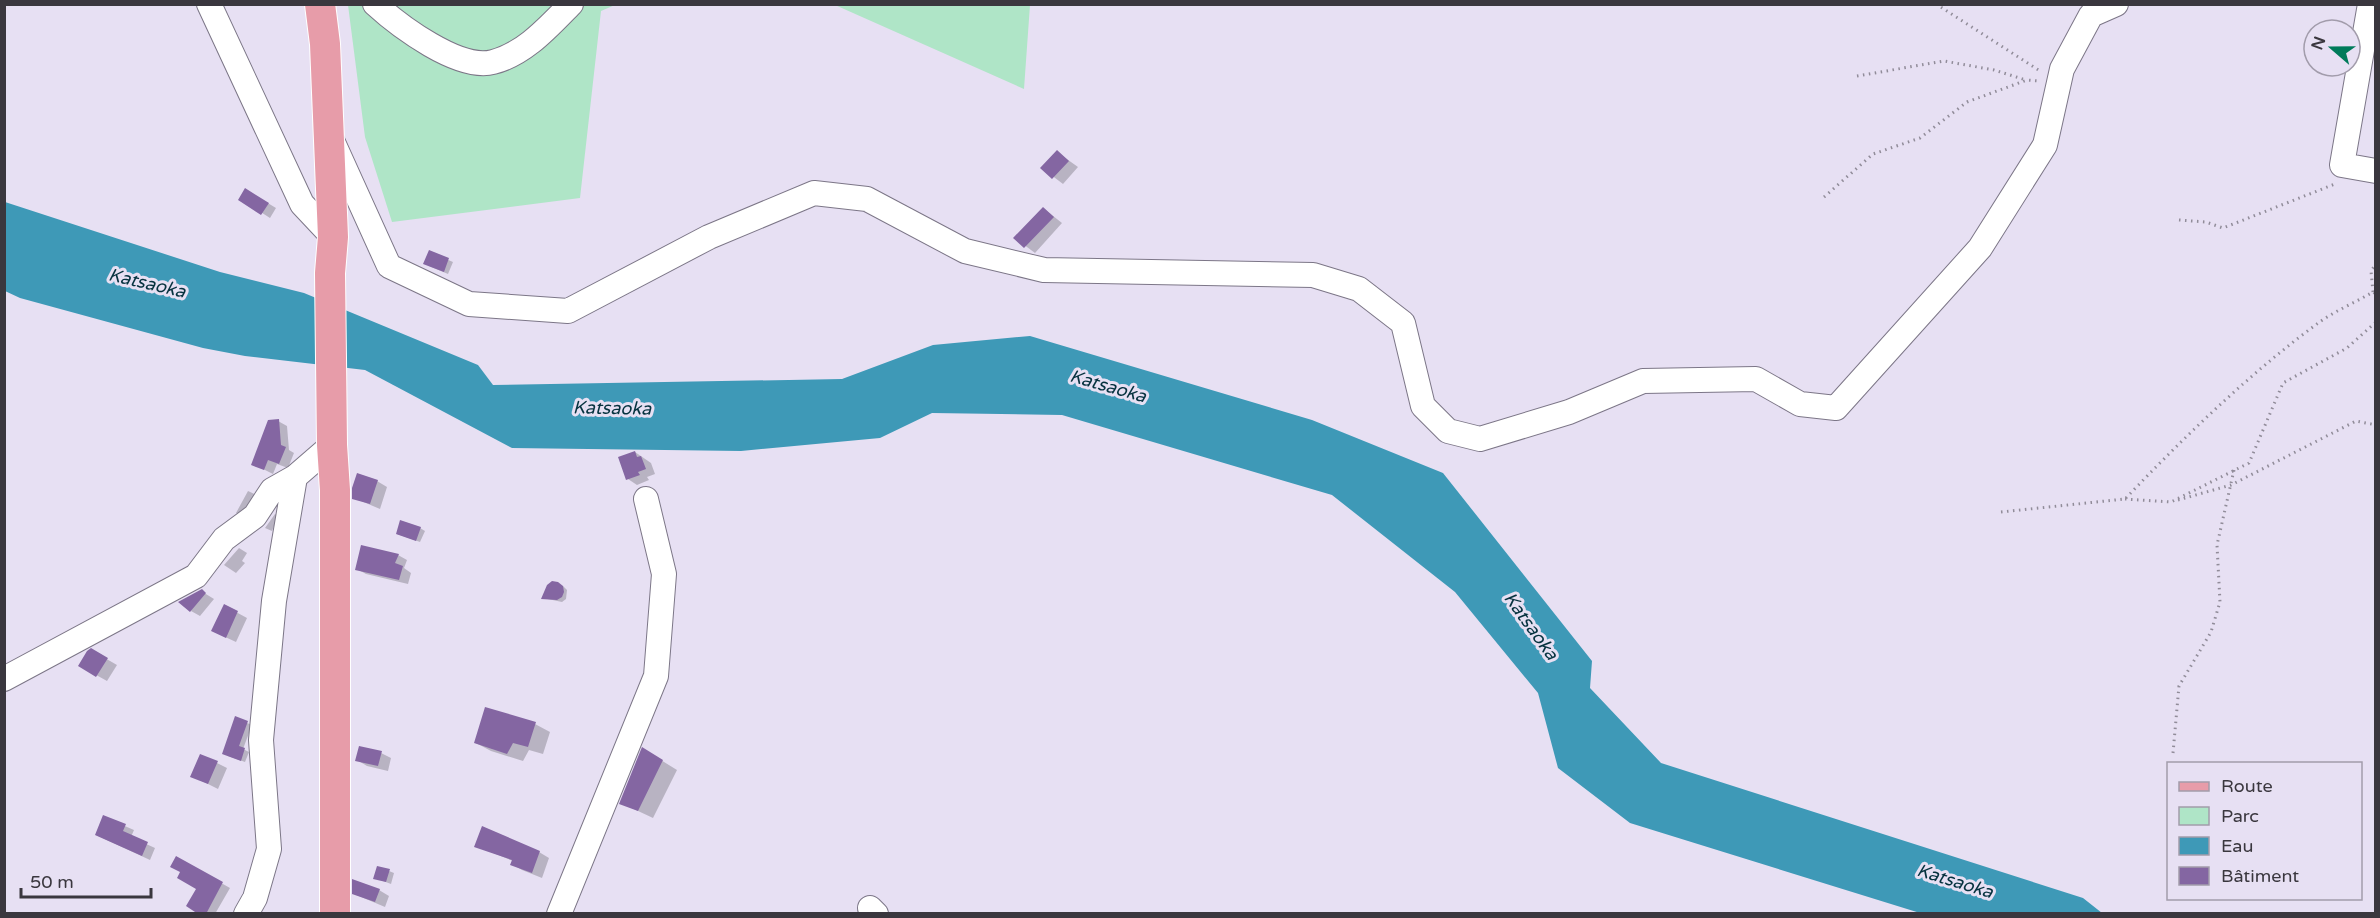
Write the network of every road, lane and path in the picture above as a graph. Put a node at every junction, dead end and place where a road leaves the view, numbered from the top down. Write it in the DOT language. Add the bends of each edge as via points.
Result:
graph roads {
  1 [pos="209,4"];
  2 [pos="320,4"];
  3 [pos="375,4"];
  4 [pos="572,4"];
  5 [pos="1936,4"];
  6 [pos="2116,4"];
  7 [pos="2370,4"];
  8 [pos="1857,76"];
  9 [pos="2027,80"];
  10 [pos="2059,83"];
  11 [pos="328,131"];
  12 [pos="2342,165"];
  13 [pos="2376,171"];
  14 [pos="1824,197"];
  15 [pos="2179,220"];
  16 [pos="333,237"];
  17 [pos="2376,264"];
  18 [pos="2374,293"];
  19 [pos="2376,322"];
  20 [pos="2376,425"];
  21 [pos="332,431"];
  22 [pos="2234,470"];
  23 [pos="295,477"];
  24 [pos="2231,485"];
  25 [pos="646,499"];
  26 [pos="2125,499"];
  27 [pos="2171,502"];
  28 [pos="2001,512"];
  29 [pos="4,679"];
  30 [pos="2173,753"];
  31 [pos="246,914"];
  32 [pos="335,914"];
  33 [pos="559,914"];
  1 -- 16 [label="street" via="302,204"];
  2 -- 11 [label="main road"];
  3 -- 4 [label="street" via="437,49 491,63 520,50"];
  5 -- 10 [label="path"];
  6 -- 10 [label="street" via="2091,15 2062,69"];
  7 -- 12 [label="street"];
  8 -- 9 [label="path" via="1944,61"];
  9 -- 10 [label="path"];
  9 -- 14 [label="path" via="1967,102 1920,138 1873,154"];
  10 -- 11 [label="street" via="2045,145 1980,248 1836,408 1800,404 1756,380 1642,381 1569,412 1480,440 1448,431 1423,406 1403,323 1359,289 1313,275 1044,270 965,251 867,199 814,193 709,237 568,311 469,304 389,266"];
  11 -- 16 [label="main road"];
  12 -- 13 [label="street"];
  12 -- 15 [label="path" via="2337,183 2223,228"];
  16 -- 21 [label="main road"];
  17 -- 18 [label="path" via="2371,271"];
  18 -- 26 [label="path" via="2322,321 2248,381"];
  19 -- 22 [label="path" via="2347,348 2283,383 2249,463"];
  20 -- 24 [label="path" via="2356,421"];
  21 -- 23 [label="street"];
  21 -- 32 [label="main road"];
  22 -- 24 [label="path"];
  22 -- 27 [label="path"];
  23 -- 29 [label="street" via="272,490 255,516 224,538 196,576"];
  23 -- 31 [label="street" via="274,601 261,740 269,849 255,898"];
  24 -- 27 [label="path"];
  24 -- 30 [label="path" via="2217,545 2220,602 2211,632 2179,686"];
  25 -- 33 [label="street" via="664,574 656,676"];
  26 -- 27 [label="path"];
  26 -- 28 [label="path"];
}
